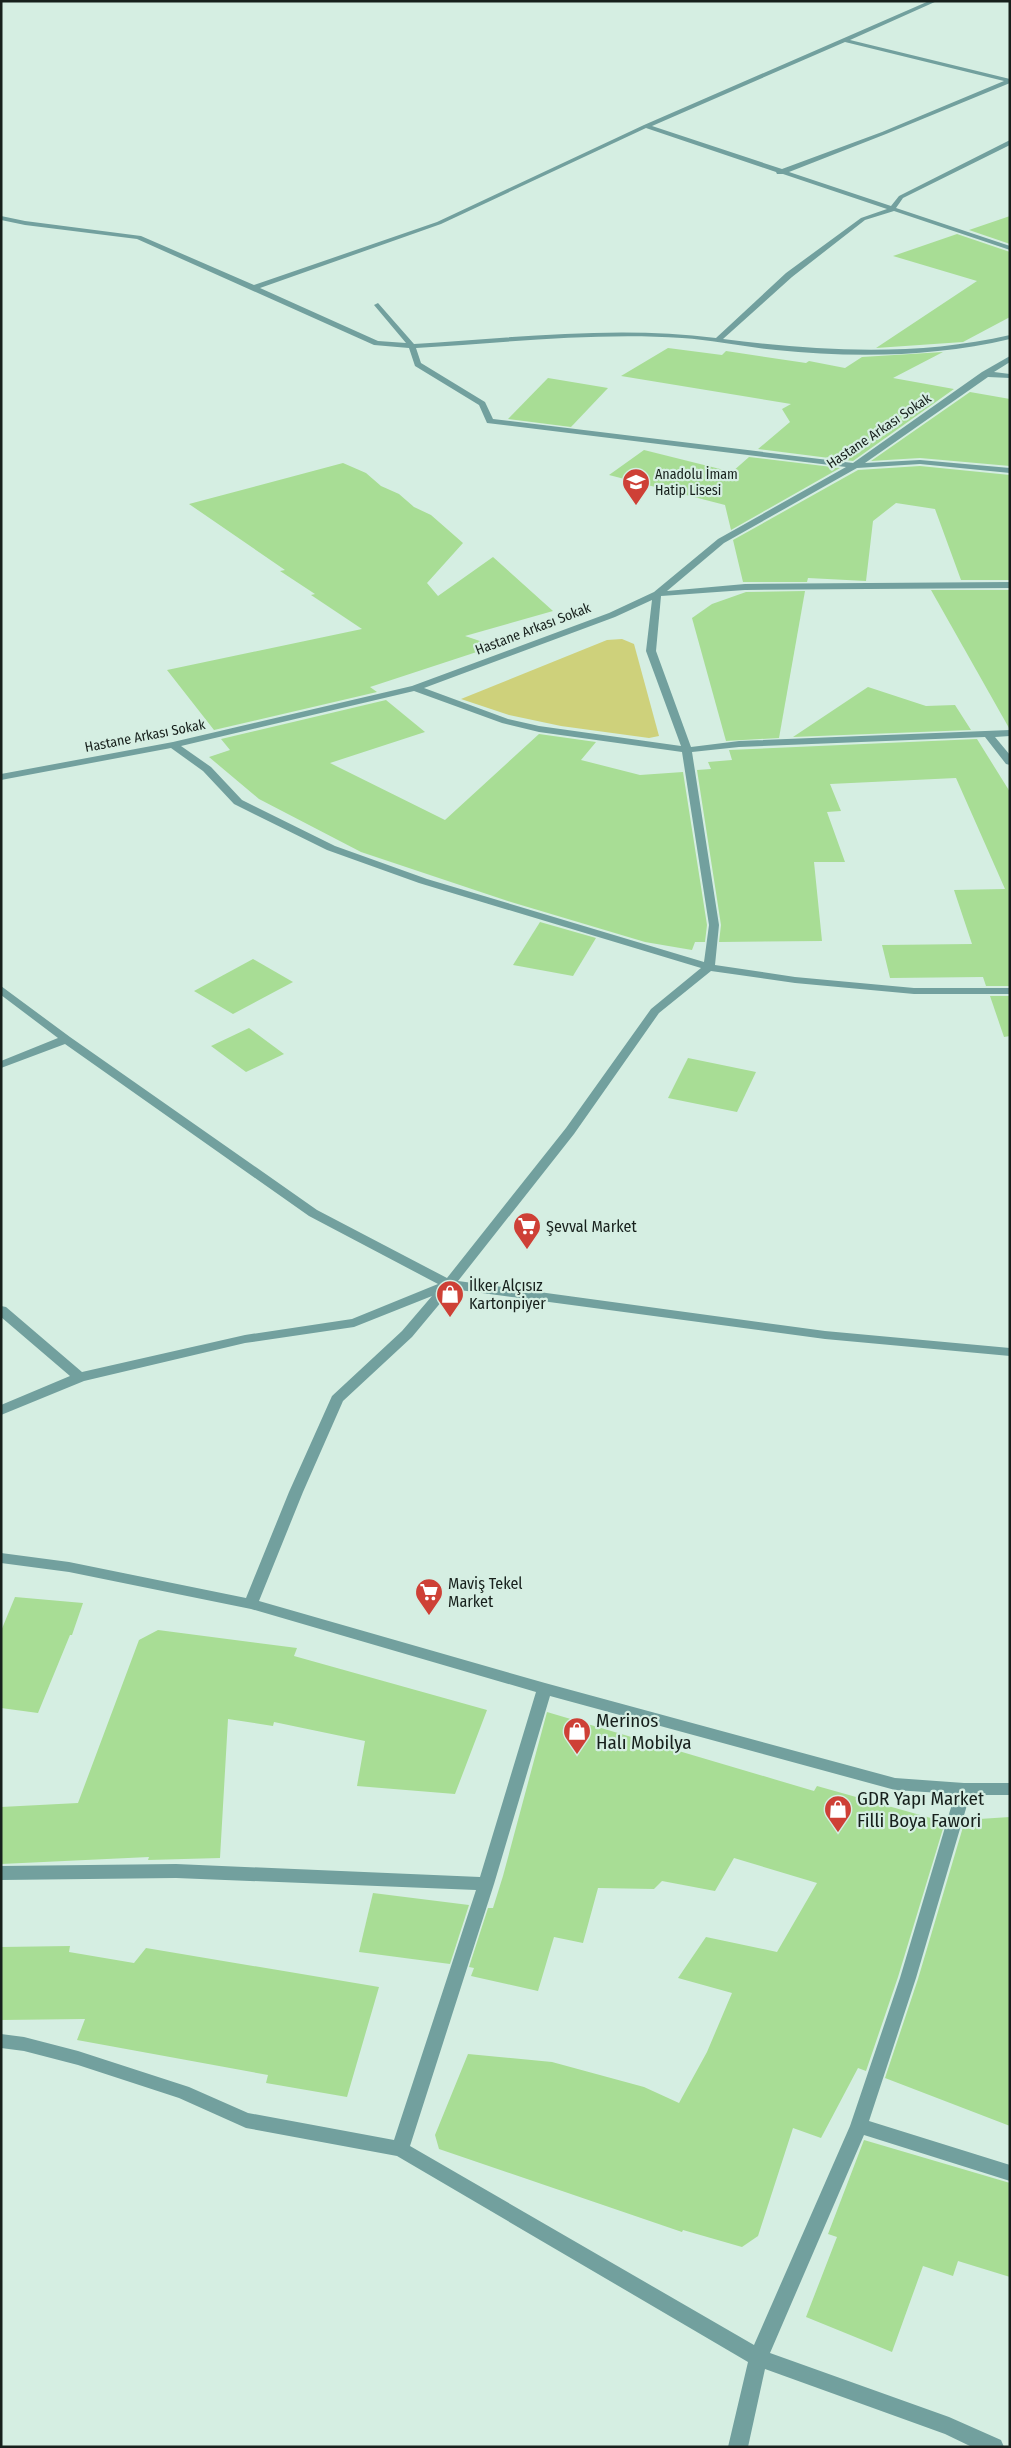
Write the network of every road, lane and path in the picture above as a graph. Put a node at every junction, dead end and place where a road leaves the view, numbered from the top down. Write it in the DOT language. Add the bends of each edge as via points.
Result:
graph roads {
  1 [pos="934,1"];
  2 [pos="844,40"];
  3 [pos="646,126"];
  4 [pos="1010,142"];
  5 [pos="779,172"];
  6 [pos="891,210"];
  7 [pos="1,218"];
  8 [pos="1010,248"];
  9 [pos="253,288"];
  10 [pos="378,305"];
  11 [pos="1010,337"];
  12 [pos="718,340"];
  13 [pos="412,346"];
  14 [pos="1010,358"];
  15 [pos="985,374"];
  16 [pos="1010,376"];
  17 [pos="855,466"];
  18 [pos="1010,471"];
  19 [pos="1010,586"];
  20 [pos="657,594"];
  21 [pos="415,688"];
  22 [pos="1010,733"];
  23 [pos="989,735"];
  24 [pos="173,746"];
  25 [pos="687,750"];
  26 [pos="1010,762"];
  27 [pos="1,777"];
  28 [pos="709,967"];
  29 [pos="1,989"];
  30 [pos="1010,991"];
  31 [pos="66,1039"];
  32 [pos="1,1065"];
  33 [pos="449,1284"];
  34 [pos="1,1310"];
  35 [pos="1010,1352"];
  36 [pos="80,1377"];
  37 [pos="1,1410"];
  38 [pos="1,1558"];
  39 [pos="251,1604"];
  40 [pos="545,1689"];
  41 [pos="964,1789"];
  42 [pos="1010,1789"];
  43 [pos="1,1873"];
  44 [pos="486,1884"];
  45 [pos="1,2041"];
  46 [pos="860,2126"];
  47 [pos="400,2150"];
  48 [pos="1010,2173"];
  49 [pos="758,2358"];
  50 [pos="738,2447"];
  51 [pos="994,2447"];
  1 -- 2 [label="street"];
  2 -- 3 [label="street"];
  2 -- 5 [label="street" via="1010,81"];
  3 -- 5 [label="street"];
  3 -- 9 [label="street" via="439,222"];
  4 -- 6 [label="street" via="901,197"];
  5 -- 6 [label="street"];
  6 -- 8 [label="street"];
  6 -- 12 [label="street" via="863,219 789,275"];
  7 -- 9 [label="street" via="140,237"];
  9 -- 13 [label="street" via="377,343"];
  10 -- 13 [label="street"];
  11 -- 12 [label="street" via="980,344 902,352 836,354"];
  12 -- 13 [label="street" via="628,334"];
  13 -- 17 [label="street" via="418,364 482,404 490,421"];
  14 -- 15 [label="street, Hastane Arkası Sokak"];
  15 -- 16 [label="street"];
  15 -- 17 [label="street, Hastane Arkası Sokak"];
  17 -- 18 [label="street" via="920,462"];
  17 -- 20 [label="street, Hastane Arkası Sokak" via="721,541"];
  19 -- 20 [label="street" via="745,587"];
  20 -- 21 [label="street, Hastane Arkası Sokak"];
  20 -- 25 [label="street" via="651,651"];
  21 -- 24 [label="street, Hastane Arkası Sokak"];
  21 -- 25 [label="street" via="514,723 580,736"];
  22 -- 23 [label="street"];
  23 -- 25 [label="street" via="738,744"];
  23 -- 26 [label="street"];
  24 -- 27 [label="street, Hastane Arkası Sokak"];
  24 -- 28 [label="street" via="207,769 238,802 331,848 423,881"];
  25 -- 28 [label="street" via="714,926"];
  28 -- 30 [label="street" via="795,980 914,991"];
  28 -- 33 [label="street" via="655,1011 570,1131"];
  29 -- 31 [label="street"];
  31 -- 32 [label="street"];
  31 -- 33 [label="street" via="313,1212"];
  33 -- 35 [label="street" via="825,1335"];
  33 -- 36 [label="street" via="354,1323 245,1339"];
  33 -- 39 [label="street" via="407,1334 337,1399"];
  34 -- 36 [label="street"];
  36 -- 37 [label="street"];
  38 -- 39 [label="street" via="78,1569"];
  39 -- 40 [label="street"];
  40 -- 41 [label="street" via="895,1784"];
  40 -- 44 [label="street"];
  41 -- 42 [label="street"];
  41 -- 46 [label="street"];
  43 -- 44 [label="street" via="176,1871"];
  44 -- 47 [label="street"];
  45 -- 47 [label="street" via="78,2058 183,2092 246,2120"];
  46 -- 48 [label="street"];
  46 -- 49 [label="street"];
  47 -- 49 [label="street"];
  49 -- 50 [label="street"];
  49 -- 51 [label="street" via="949,2426"];
}
